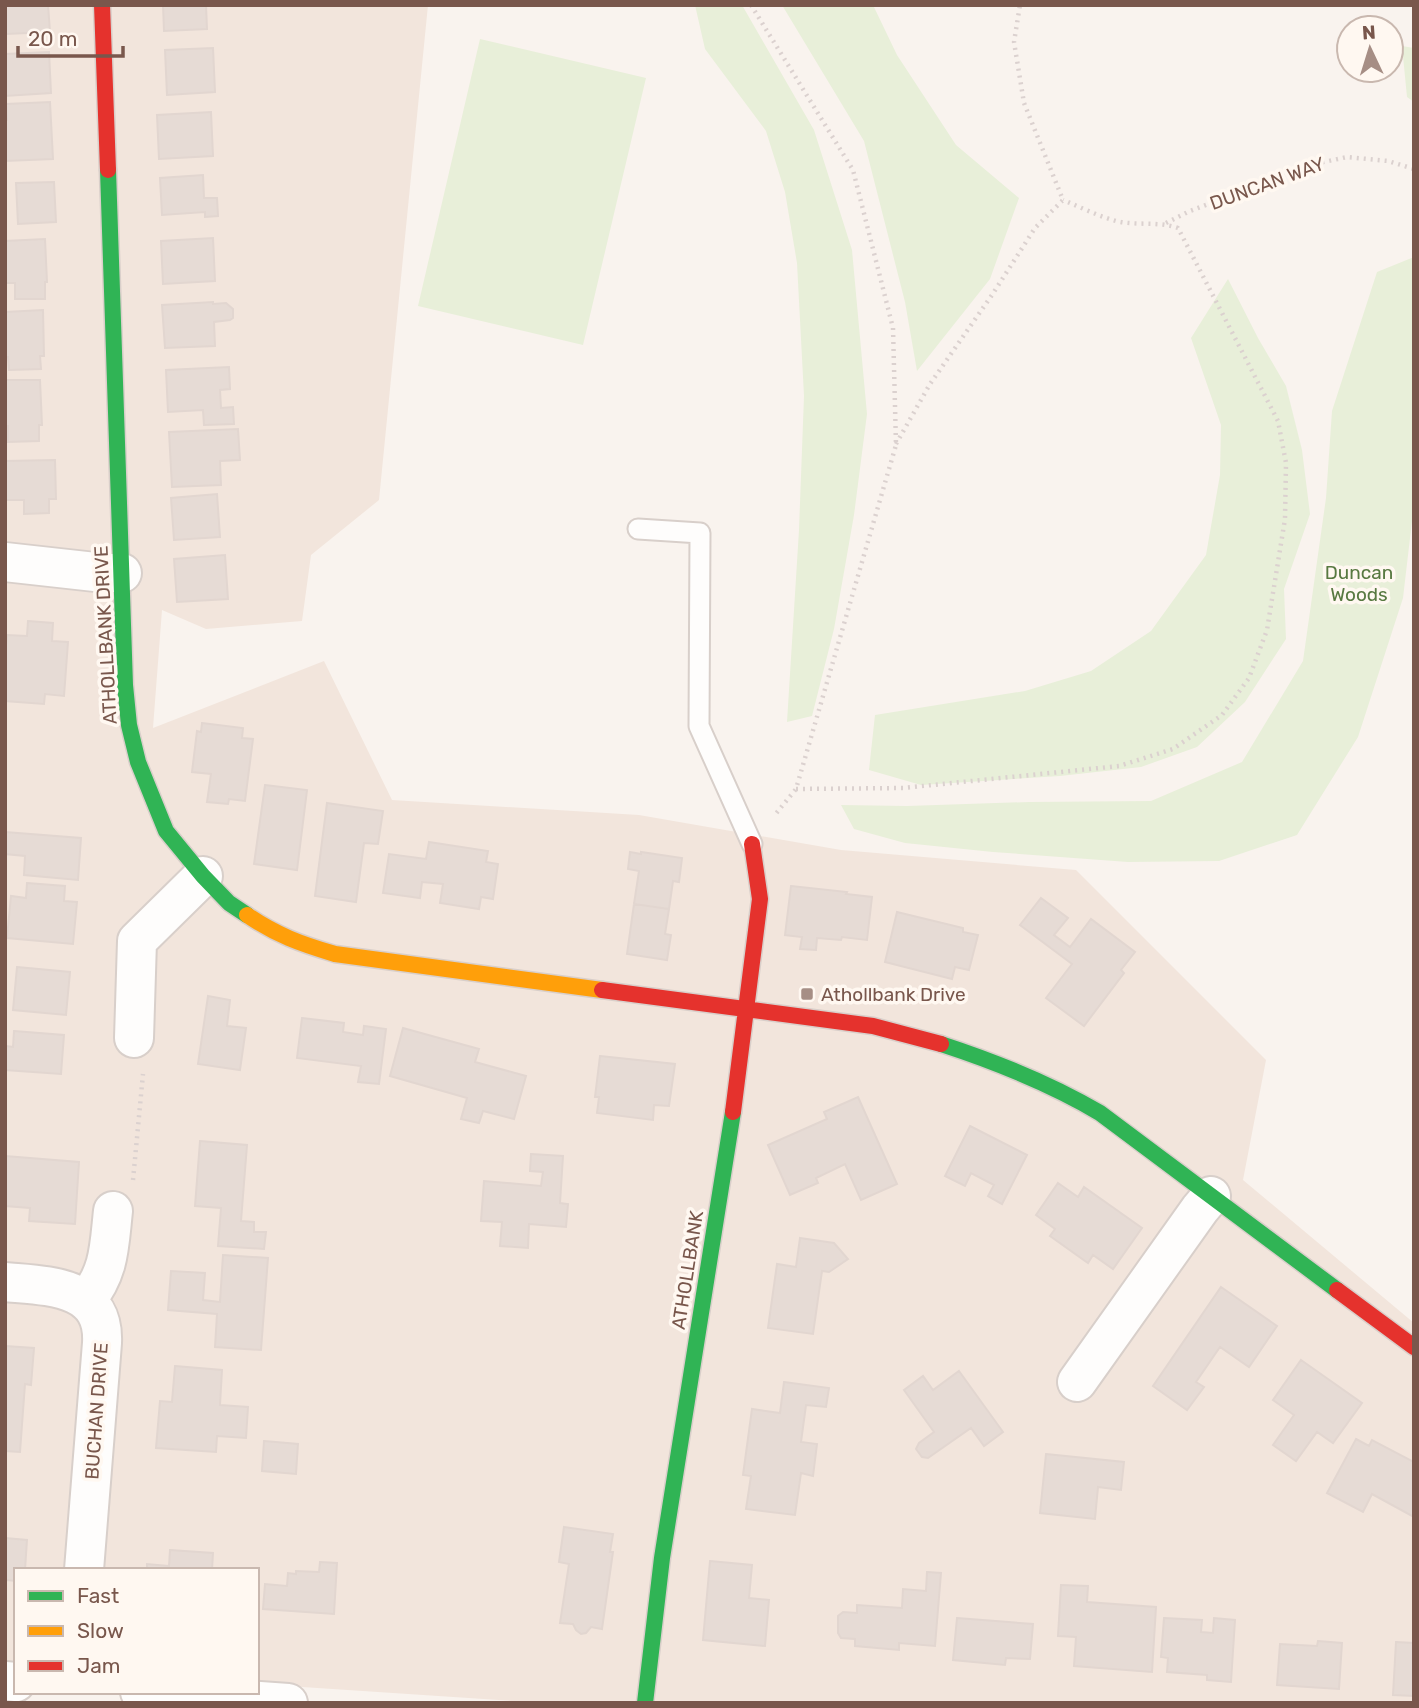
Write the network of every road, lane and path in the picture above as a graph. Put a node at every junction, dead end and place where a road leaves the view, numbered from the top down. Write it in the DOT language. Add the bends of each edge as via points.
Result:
graph roads {
  1 [pos="102,5"];
  2 [pos="751,5"];
  3 [pos="1020,5"];
  4 [pos="1414,169"];
  5 [pos="1063,200"];
  6 [pos="1165,224"];
  7 [pos="896,445"];
  8 [pos="638,529"];
  9 [pos="5,562"];
  10 [pos="122,573"];
  11 [pos="796,789"];
  12 [pos="752,844"];
  13 [pos="202,876"];
  14 [pos="747,1009"];
  15 [pos="134,1038"];
  16 [pos="1210,1196"];
  17 [pos="113,1211"];
  18 [pos="5,1282"];
  19 [pos="86,1301"];
  20 [pos="1414,1347"];
  21 [pos="1077,1382"];
  22 [pos="84,1568"];
  23 [pos="167,1694"];
  24 [pos="288,1703"];
  25 [pos="645,1703"];
  1 -- 10 [label="street, ATHOLLBANK DRIVE"];
  2 -- 7 [label="path" via="853,170 893,328"];
  3 -- 5 [label="path" via="1014,42 1024,103"];
  4 -- 6 [label="path, DUNCAN WAY" via="1346,157 1310,165"];
  5 -- 6 [label="path" via="1116,221"];
  5 -- 7 [label="path" via="1035,228 930,384"];
  6 -- 11 [label="path" via="1178,228 1278,421 1284,452 1285,519 1267,630 1249,678 1222,715 1173,749 1118,766 903,788"];
  7 -- 11 [label="path"];
  8 -- 12 [label="lane" via="700,533 699,726"];
  9 -- 10 [label="street"];
  10 -- 13 [label="street, ATHOLLBANK DRIVE" via="125,685 138,762 166,831"];
  11 -- 12 [label="path"];
  12 -- 14 [label="street, ATHOLLBANK" via="760,899"];
  13 -- 14 [label="street, ATHOLLBANK DRIVE" via="229,903 262,925 335,954"];
  13 -- 15 [label="street" via="137,941"];
  14 -- 16 [label="street, ATHOLLBANK DRIVE" via="873,1026 943,1044 1005,1067 1100,1113"];
  14 -- 25 [label="street, ATHOLLBANK" via="662,1558"];
  15 -- 17 [label="path" via="144,1063 132,1194"];
  16 -- 20 [label="street, ATHOLLBANK DRIVE"];
  16 -- 21 [label="street"];
  17 -- 19 [label="street" via="105,1270"];
  18 -- 19 [label="street" via="64,1289"];
  19 -- 22 [label="street, BUCHAN DRIVE" via="101,1320 103,1335"];
  23 -- 24 [label="street"];
}
